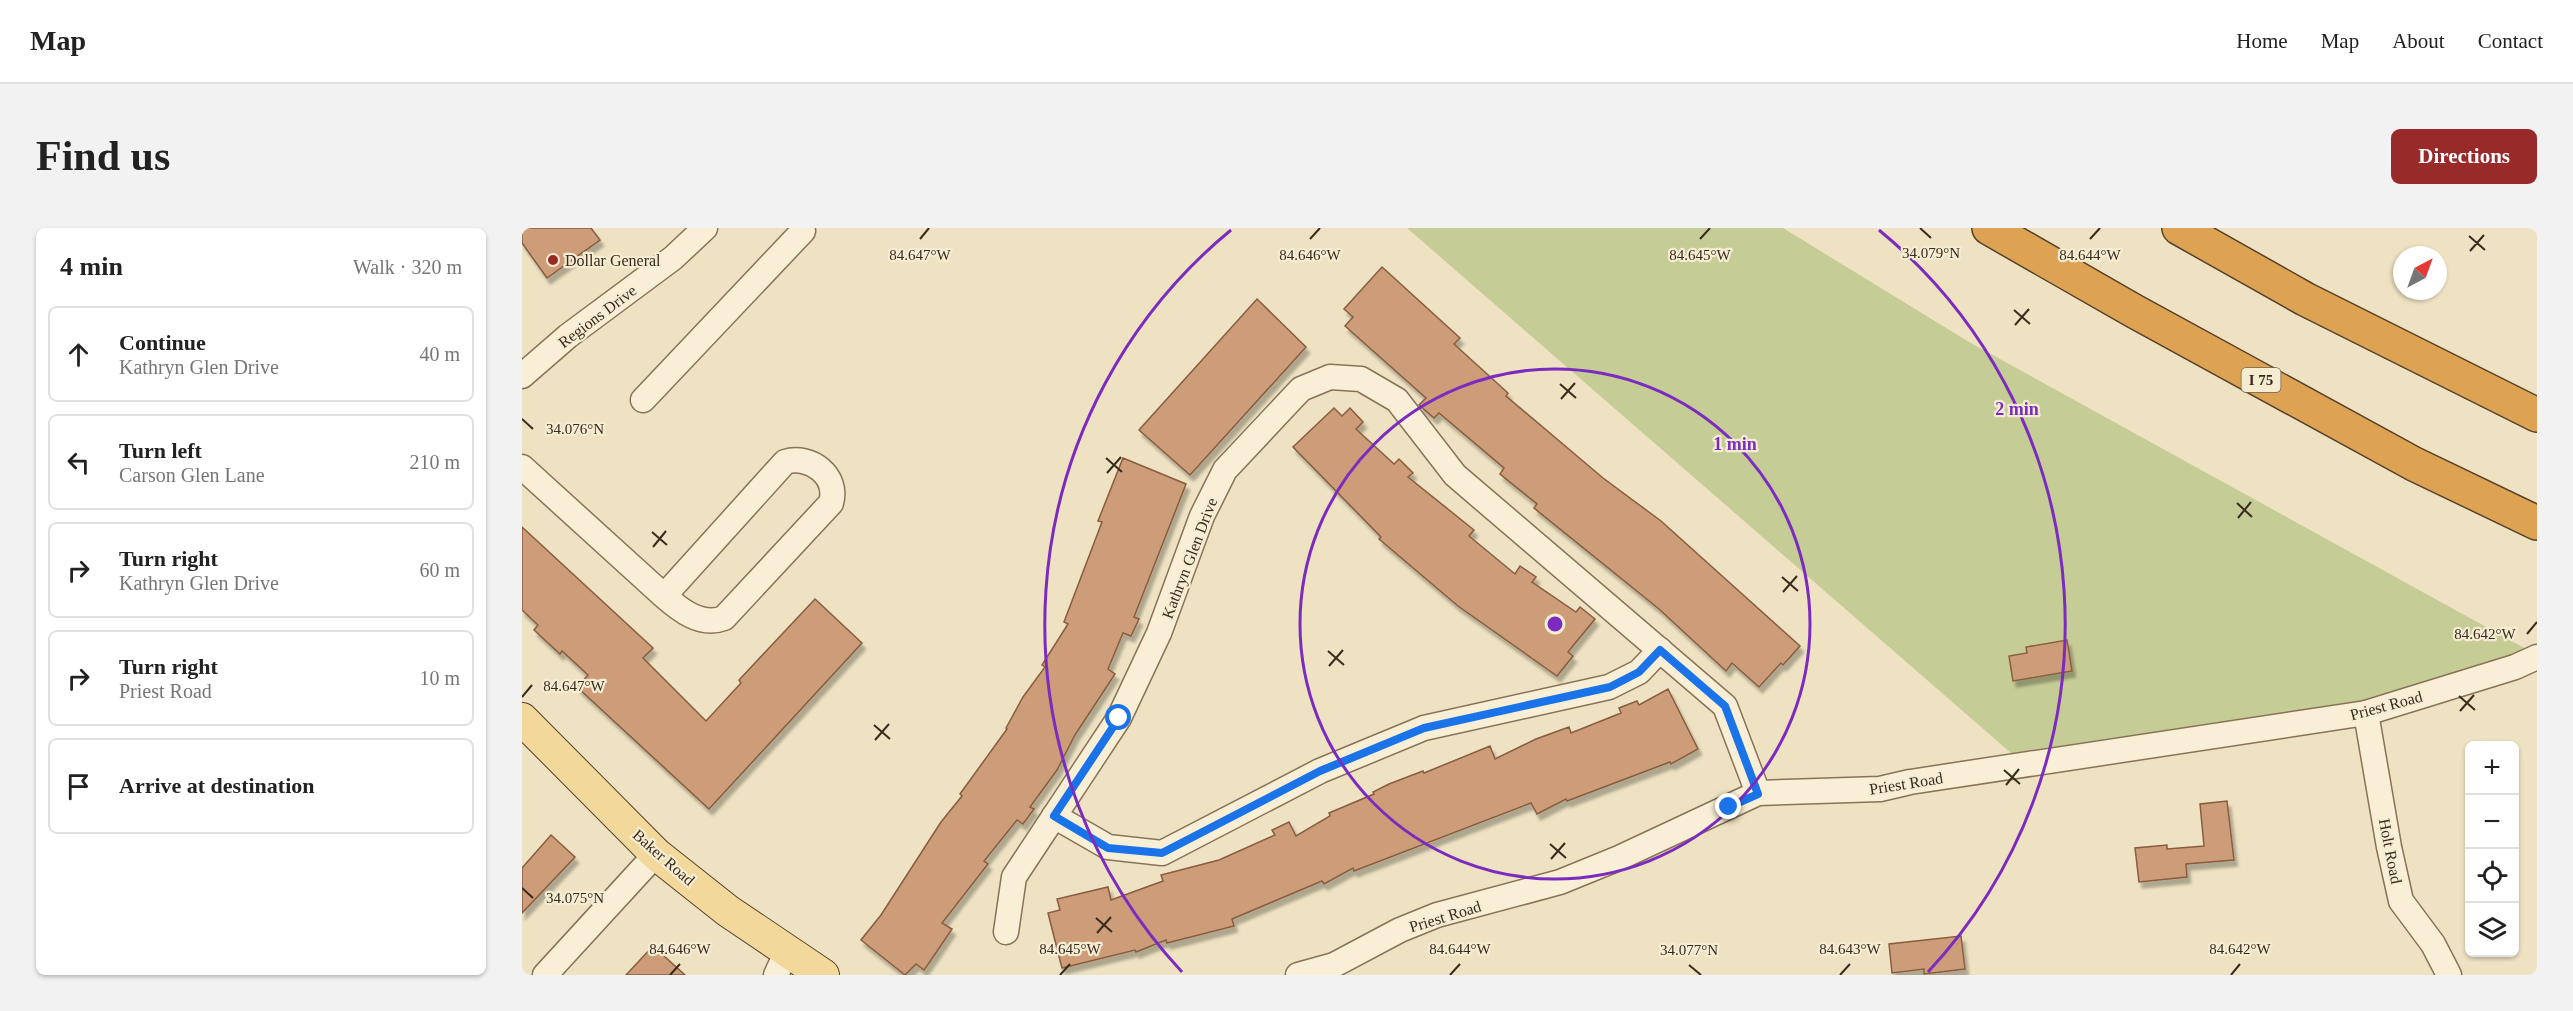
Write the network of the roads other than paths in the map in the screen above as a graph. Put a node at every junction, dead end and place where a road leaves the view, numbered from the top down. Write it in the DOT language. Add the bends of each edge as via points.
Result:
graph roads {
  1 [pos="705,228"];
  2 [pos="801,228"];
  3 [pos="1989,228"];
  4 [pos="2179,228"];
  5 [pos="522,376"];
  6 [pos="643,400"];
  7 [pos="2537,415"];
  8 [pos="522,467"];
  9 [pos="2537,523"];
  10 [pos="664,596"];
  11 [pos="1660,650"];
  12 [pos="2526,662"];
  13 [pos="2366,713"];
  14 [pos="522,719"];
  15 [pos="1758,794"];
  16 [pos="1054,816"];
  17 [pos="657,854"];
  18 [pos="1006,932"];
  19 [pos="781,963"];
  20 [pos="545,975"];
  21 [pos="823,975"];
  22 [pos="1298,975"];
  23 [pos="2449,975"];
  1 -- 5 [label="street, Regions Drive" via="673,258 568,336"];
  2 -- 6 [label="street" via="803,231"];
  3 -- 9 [label="highway, I 75" via="2414,464"];
  4 -- 7 [label="highway" via="2305,299"];
  8 -- 10 [label="street"];
  10 -- 10 [label="street" via="700,619 724,618 831,503 833,496 827,478 805,460 785,462"];
  11 -- 15 [label="street, Kathryn Glen Drive" via="1725,706"];
  11 -- 16 [label="street" via="1639,672 1610,687 1424,728 1320,771 1162,853 1108,848"];
  11 -- 16 [label="street, Kathryn Glen Drive" via="1455,475 1397,400 1361,379 1330,377 1301,389 1225,470 1202,516 1159,633 1119,718"];
  12 -- 13 [label="street, Priest Road"];
  13 -- 15 [label="street, Priest Road" via="1880,789"];
  13 -- 23 [label="street, Holt Road" via="2401,901 2433,944"];
  14 -- 17 [label="main road, Baker Road"];
  15 -- 22 [label="street, Priest Road" via="1560,882 1437,915 1334,965"];
  16 -- 18 [label="street, Kathryn Glen Drive" via="1014,877"];
  17 -- 19 [label="main road, Baker Road" via="728,911"];
  17 -- 20 [label="street"];
  19 -- 21 [label="main road, Baker Road"];
}
